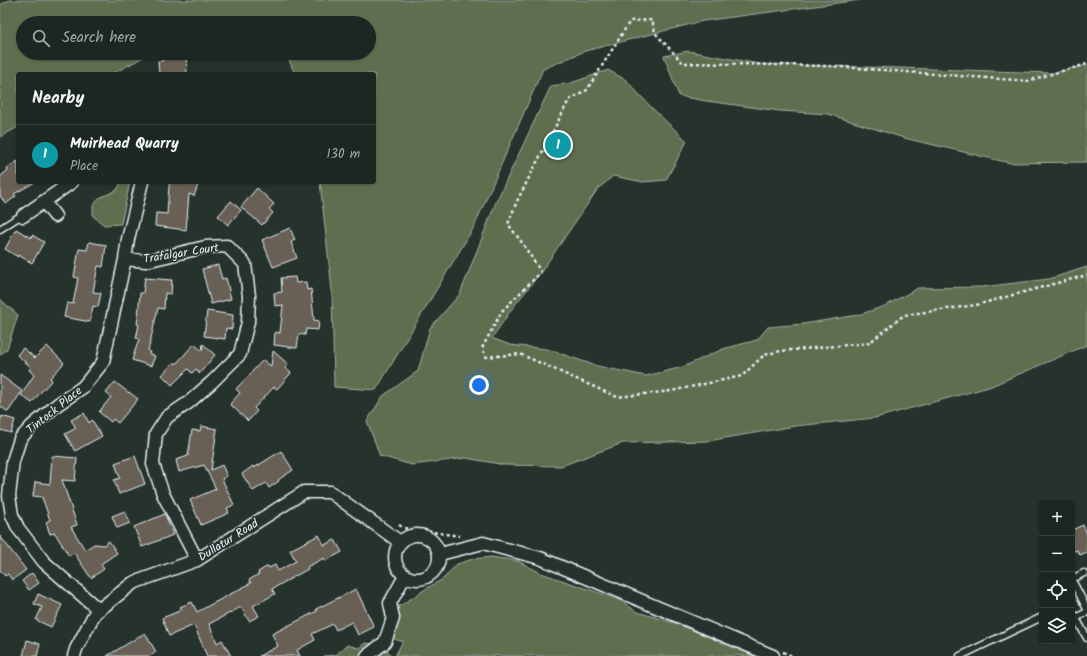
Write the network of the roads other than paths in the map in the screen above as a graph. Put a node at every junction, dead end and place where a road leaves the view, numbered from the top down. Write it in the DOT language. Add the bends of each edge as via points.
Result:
graph roads {
  1 [pos="69,184"];
  2 [pos="142,184"];
  3 [pos="44,202"];
  4 [pos="23,216"];
  5 [pos="55,216"];
  6 [pos="0,229"];
  7 [pos="125,259"];
  8 [pos="400,542"];
  9 [pos="440,554"];
  10 [pos="197,560"];
  11 [pos="1084,573"];
  12 [pos="405,576"];
  13 [pos="1075,578"];
  14 [pos="1075,585"];
  15 [pos="99,610"];
  16 [pos="1087,610"];
  17 [pos="1039,618"];
  18 [pos="1076,618"];
  19 [pos="1087,638"];
  20 [pos="74,656"];
  21 [pos="367,656"];
  22 [pos="773,656"];
  23 [pos="960,656"];
  1 -- 3 [label="street"];
  2 -- 7 [label="street, Tintock Place"];
  3 -- 4 [label="street"];
  3 -- 5 [label="street"];
  4 -- 6 [label="lane"];
  7 -- 10 [label="street, Trafalgar Court" via="146,261 205,247 227,246 245,264 249,296 248,322 240,354 188,403 166,418 156,434 153,464 163,494"];
  7 -- 15 [label="street, Tintock Place" via="103,362 83,387 58,404 20,439 9,496 12,515 18,528 44,562"];
  8 -- 9 [label="street" via="413,535 419,535 431,539"];
  8 -- 10 [label="street, Dullatur Road" via="330,492 304,492"];
  8 -- 12 [label="street" via="394,559 397,568"];
  9 -- 12 [label="street" via="436,570 431,575 421,580"];
  9 -- 22 [label="street" via="483,543 540,558"];
  10 -- 15 [label="street, Dullatur Road" via="132,583"];
  11 -- 13 [label="lane"];
  12 -- 21 [label="street" via="390,603 393,618 385,642"];
  14 -- 16 [label="lane"];
  15 -- 20 [label="street, Dullatur Road" via="95,613"];
  16 -- 18 [label="lane"];
  17 -- 23 [label="lane"];
  18 -- 19 [label="lane"];
}
